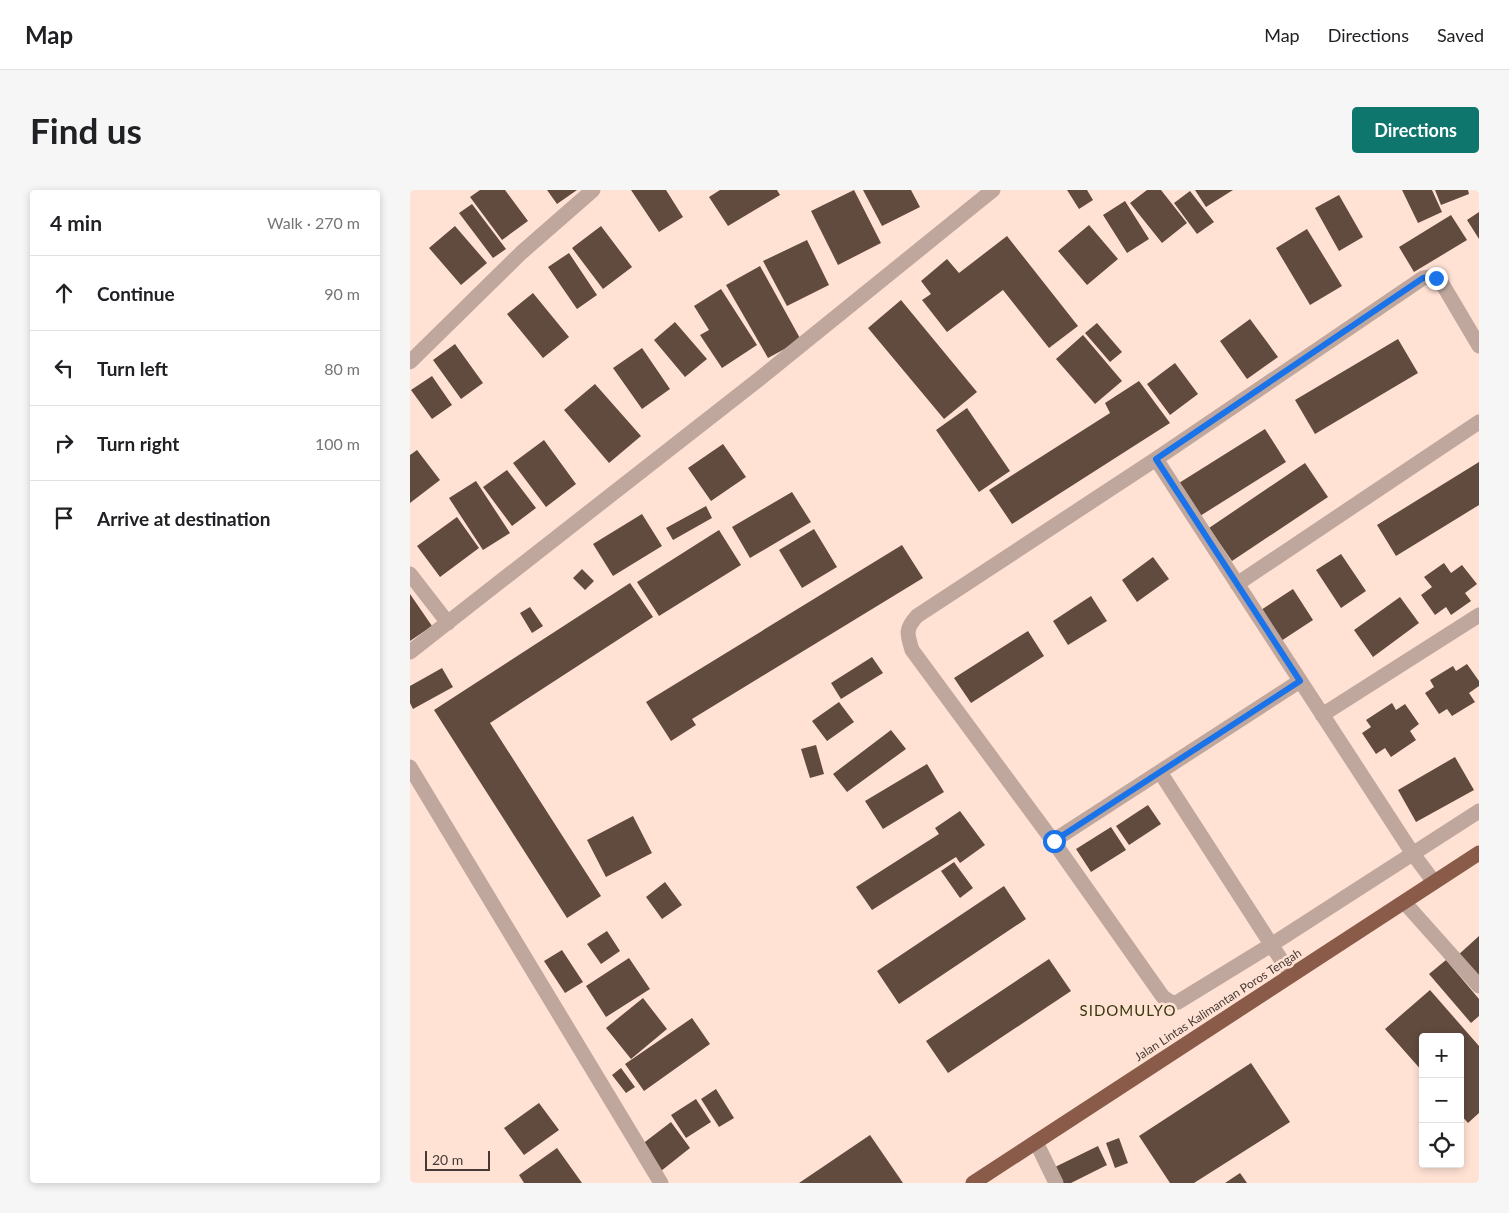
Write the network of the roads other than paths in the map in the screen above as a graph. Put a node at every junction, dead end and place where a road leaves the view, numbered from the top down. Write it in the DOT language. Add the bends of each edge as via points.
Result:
graph roads {
  1 [pos="593,190"];
  2 [pos="993,190"];
  3 [pos="1479,346"];
  4 [pos="410,362"];
  5 [pos="1479,422"];
  6 [pos="1156,459"];
  7 [pos="410,574"];
  8 [pos="1237,584"];
  9 [pos="1479,615"];
  10 [pos="448,623"];
  11 [pos="410,652"];
  12 [pos="1300,681"];
  13 [pos="1322,715"];
  14 [pos="410,767"];
  15 [pos="1160,772"];
  16 [pos="1479,811"];
  17 [pos="1054,841"];
  18 [pos="1479,853"];
  19 [pos="1413,854"];
  20 [pos="1434,882"];
  21 [pos="1405,903"];
  22 [pos="1272,946"];
  23 [pos="1291,975"];
  24 [pos="1479,986"];
  25 [pos="1036,1142"];
  26 [pos="661,1183"];
  27 [pos="973,1183"];
  28 [pos="1056,1183"];
  1 -- 4 [label="street" via="521,253"];
  2 -- 10 [label="street" via="758,380"];
  3 -- 6 [label="street" via="1440,280 1423,278"];
  5 -- 8 [label="street"];
  6 -- 8 [label="street"];
  6 -- 17 [label="street" via="917,616 907,630 912,650"];
  7 -- 10 [label="street"];
  8 -- 12 [label="street"];
  9 -- 13 [label="street"];
  10 -- 11 [label="street"];
  12 -- 13 [label="street"];
  12 -- 15 [label="street"];
  13 -- 19 [label="street"];
  14 -- 26 [label="street"];
  15 -- 17 [label="street"];
  15 -- 22 [label="street"];
  16 -- 19 [label="street"];
  17 -- 22 [label="street" via="1163,997 1172,1003"];
  18 -- 20 [label="highway, Jalan Lintas Kalimantan Poros Tengah"];
  19 -- 20 [label="street"];
  19 -- 22 [label="street"];
  20 -- 21 [label="highway, Jalan Lintas Kalimantan Poros Tengah"];
  21 -- 23 [label="highway, Jalan Lintas Kalimantan Poros Tengah"];
  21 -- 24 [label="street"];
  22 -- 23 [label="street"];
  23 -- 25 [label="highway, Jalan Lintas Kalimantan Poros Tengah"];
  25 -- 27 [label="highway, Jalan Lintas Kalimantan Poros Tengah"];
  25 -- 28 [label="street"];
}
